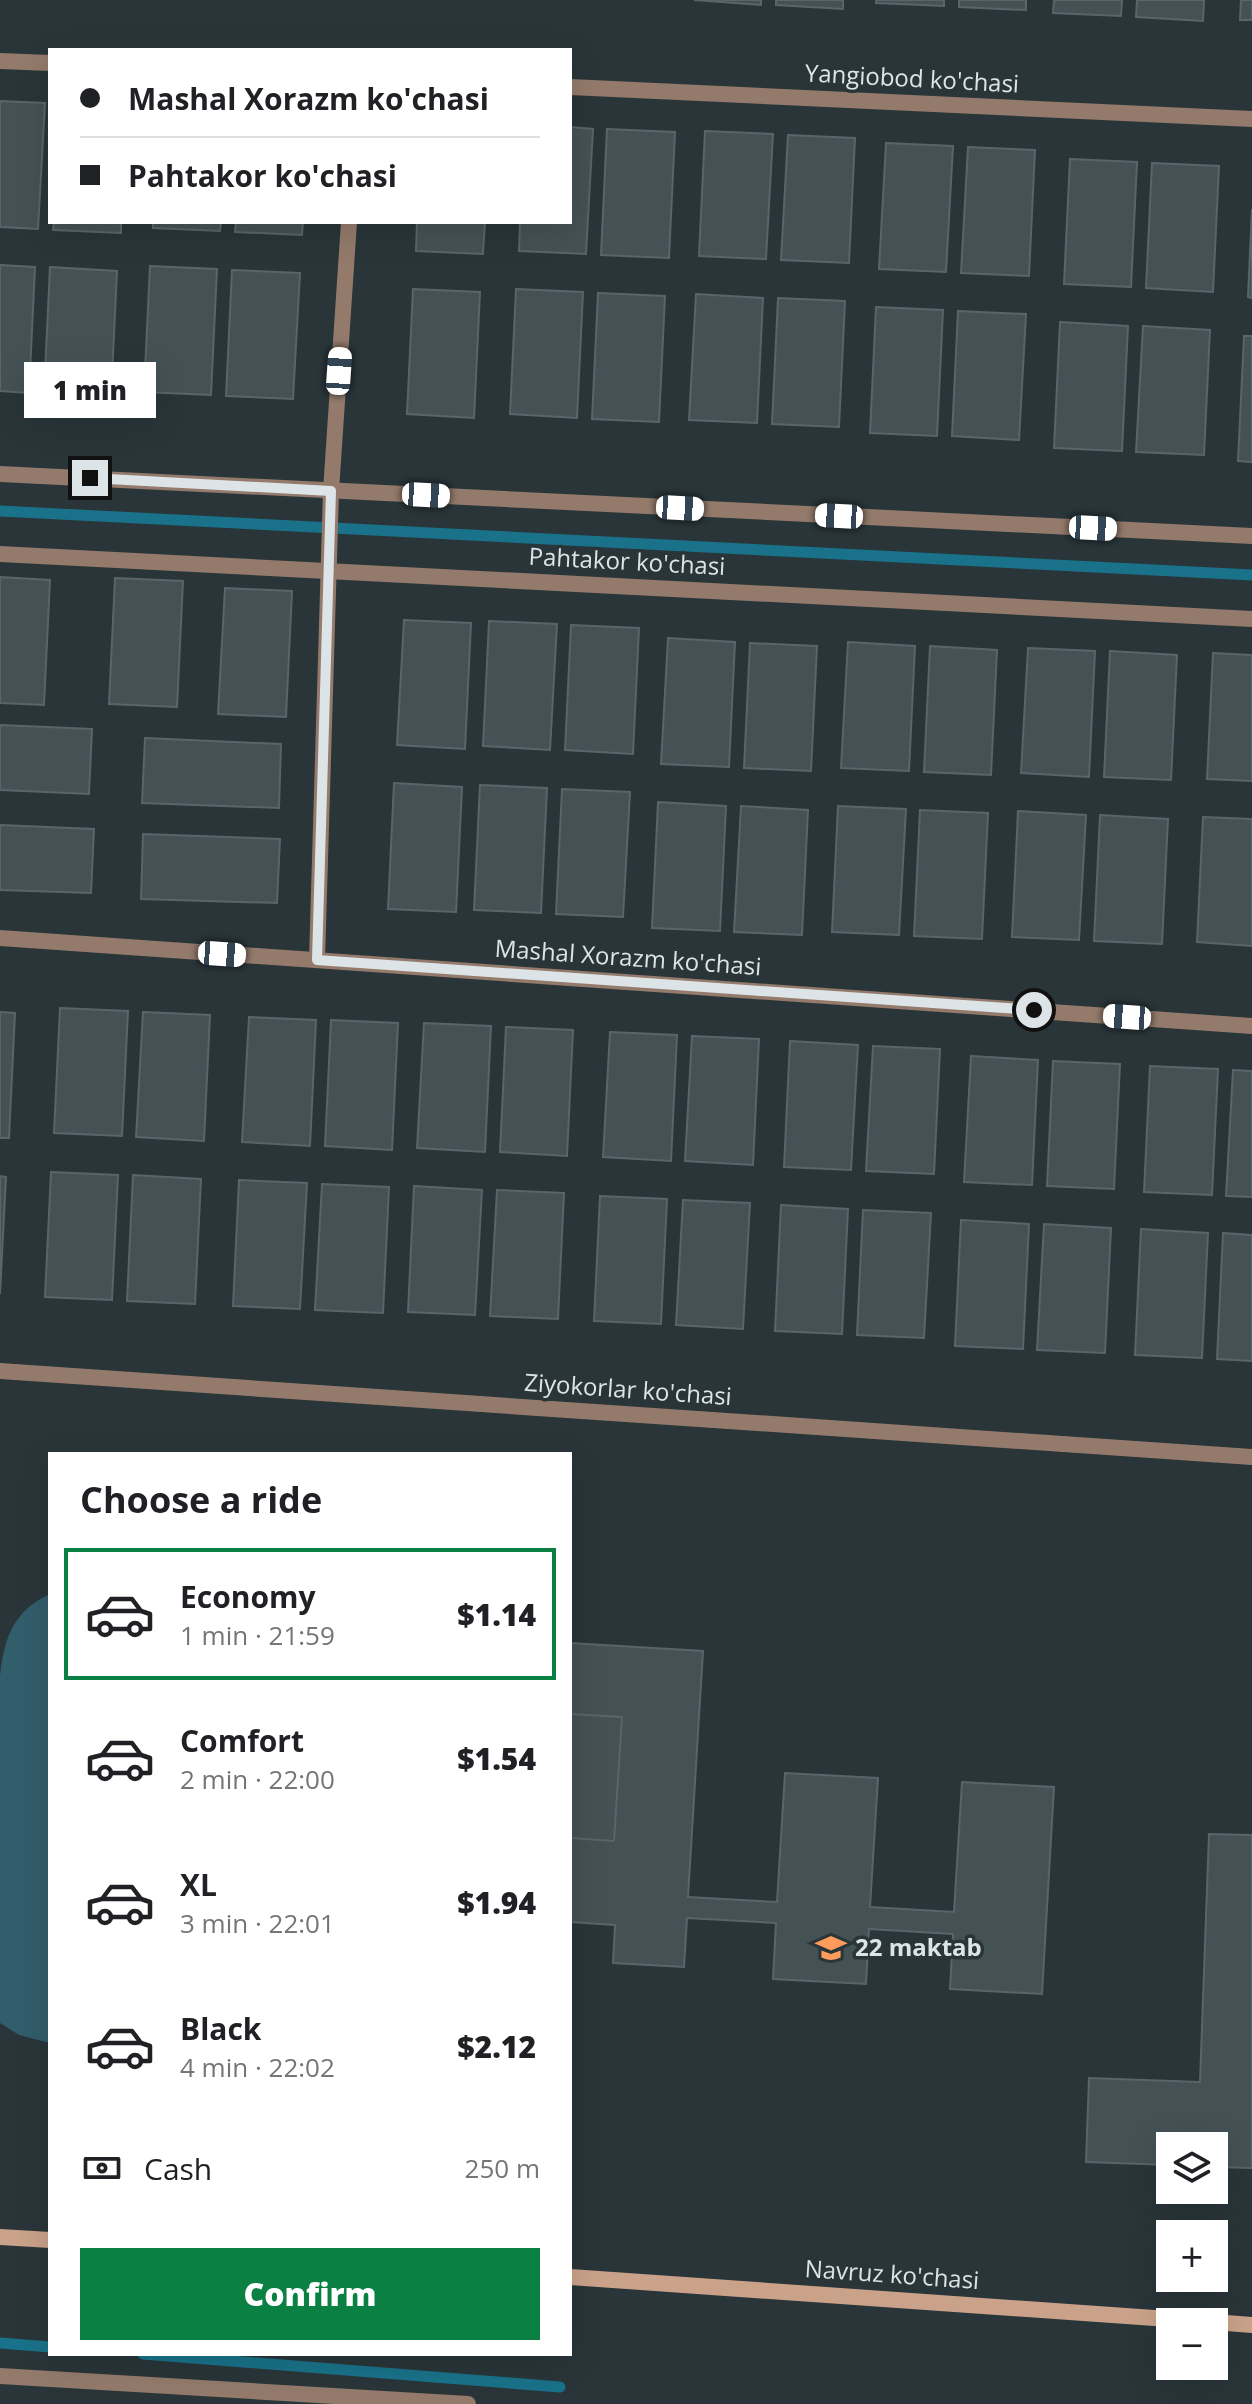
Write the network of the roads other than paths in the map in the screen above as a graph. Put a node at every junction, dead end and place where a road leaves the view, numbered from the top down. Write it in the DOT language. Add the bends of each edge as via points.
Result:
graph roads {
  1 [pos="0,61"];
  2 [pos="48,63"];
  3 [pos="572,87"];
  4 [pos="1252,119"];
  5 [pos="349,224"];
  6 [pos="0,474"];
  7 [pos="331,491"];
  8 [pos="1252,536"];
  9 [pos="0,554"];
  10 [pos="1252,619"];
  11 [pos="0,938"];
  12 [pos="317,960"];
  13 [pos="1252,1026"];
  14 [pos="0,1371"];
  15 [pos="1252,1457"];
  16 [pos="0,2237"];
  17 [pos="48,2240"];
  18 [pos="572,2277"];
  19 [pos="1156,2318"];
  20 [pos="1228,2323"];
  21 [pos="1252,2325"];
  22 [pos="0,2376"];
  23 [pos="371,2402"];
  24 [pos="468,2404"];
  1 -- 2 [label="street"];
  3 -- 4 [label="street, Yangiobod ko'chasi"];
  5 -- 7 [label="street"];
  6 -- 7 [label="street"];
  7 -- 8 [label="street"];
  7 -- 12 [label="street"];
  9 -- 10 [label="street, Pahtakor ko'chasi"];
  11 -- 12 [label="street, Mashal Xorazm ko'chasi"];
  12 -- 13 [label="street, Mashal Xorazm ko'chasi"];
  14 -- 15 [label="street, Ziyokorlar ko'chasi"];
  16 -- 17 [label="street"];
  18 -- 19 [label="street, Navruz ko'chasi"];
  20 -- 21 [label="street, Navruz ko'chasi"];
  22 -- 23 [label="street"];
  23 -- 24 [label="street"];
}
